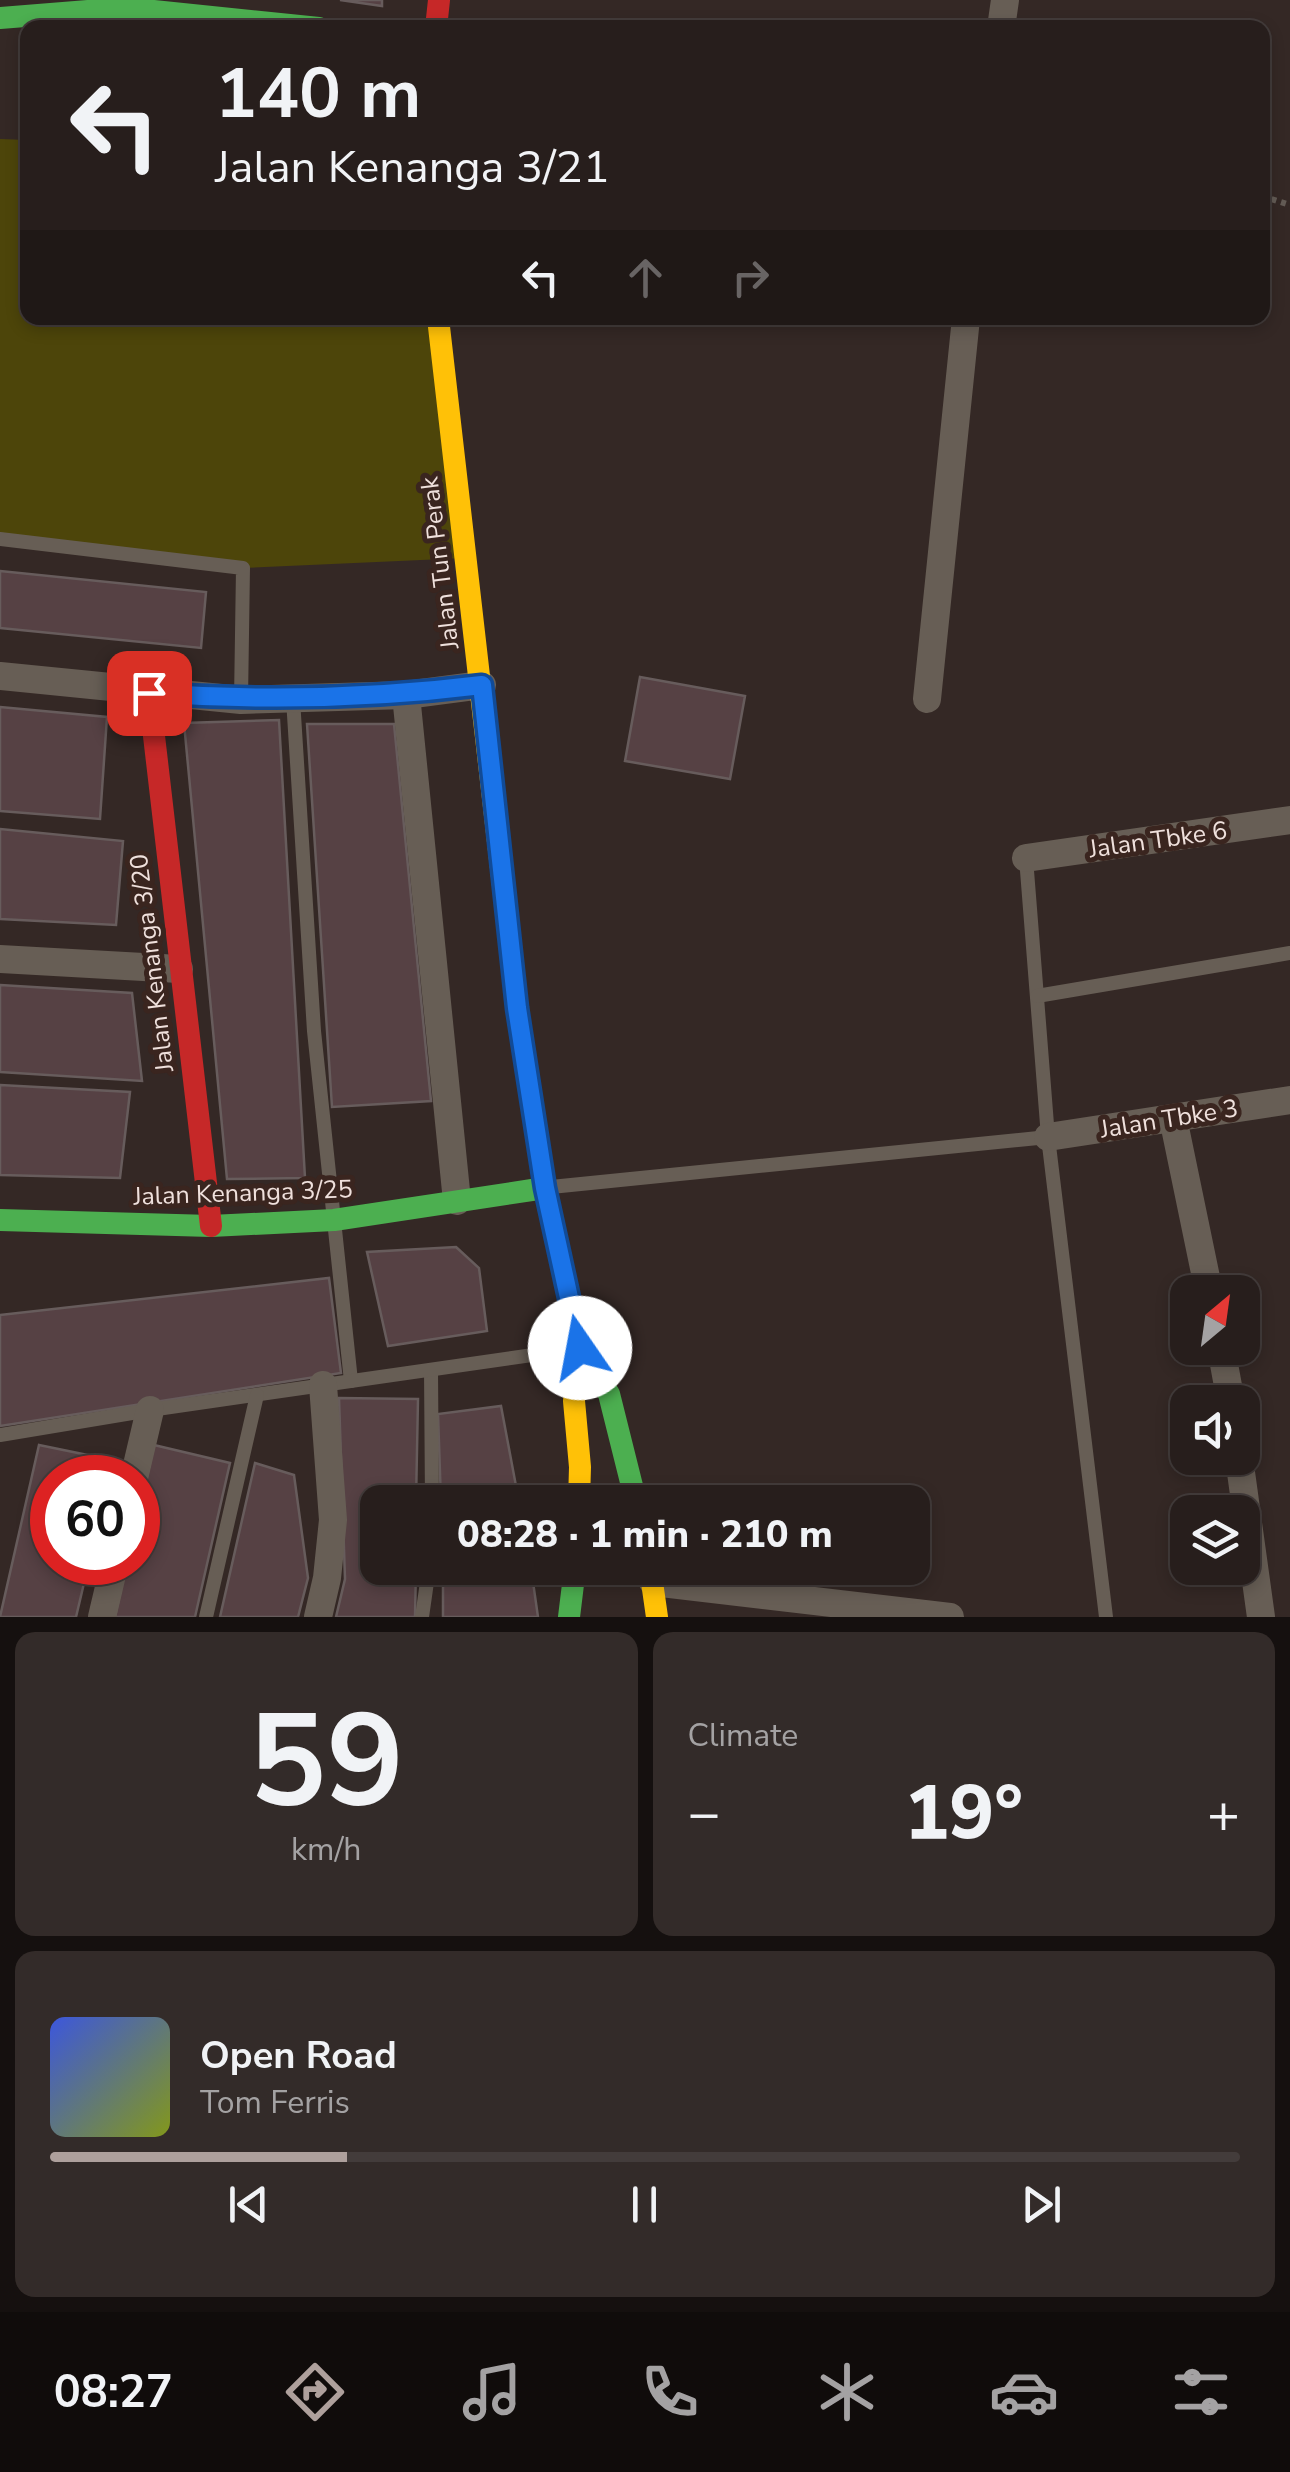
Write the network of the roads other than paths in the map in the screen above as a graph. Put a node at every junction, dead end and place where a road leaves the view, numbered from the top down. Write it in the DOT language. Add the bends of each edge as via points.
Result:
graph roads {
  1 [pos="125,4"];
  2 [pos="0,18"];
  3 [pos="254,20"];
  4 [pos="439,325"];
  5 [pos="965,325"];
  6 [pos="0,539"];
  7 [pos="0,676"];
  8 [pos="482,685"];
  9 [pos="149,693"];
  10 [pos="406,695"];
  11 [pos="928,699"];
  12 [pos="241,700"];
  13 [pos="293,700"];
  14 [pos="1290,820"];
  15 [pos="1026,858"];
  16 [pos="1290,953"];
  17 [pos="0,959"];
  18 [pos="178,969"];
  19 [pos="1037,996"];
  20 [pos="1290,1100"];
  21 [pos="1174,1118"];
  22 [pos="1048,1136"];
  23 [pos="545,1188"];
  24 [pos="457,1201"];
  25 [pos="0,1220"];
  26 [pos="334,1220"];
  27 [pos="211,1226"];
  28 [pos="1206,1275"];
  29 [pos="580,1348"];
  30 [pos="430,1370"];
  31 [pos="337,1383"];
  32 [pos="257,1394"];
  33 [pos="150,1410"];
  34 [pos="0,1435"];
  35 [pos="139,1455"];
  36 [pos="1240,1475"];
  37 [pos="432,1485"];
  38 [pos="580,1485"];
  39 [pos="632,1485"];
  40 [pos="110,1585"];
  41 [pos="426,1585"];
  42 [pos="573,1585"];
  43 [pos="653,1585"];
  44 [pos="723,1585"];
  45 [pos="102,1617"];
  46 [pos="206,1617"];
  47 [pos="318,1617"];
  48 [pos="422,1617"];
  49 [pos="569,1617"];
  50 [pos="657,1617"];
  51 [pos="950,1617"];
  52 [pos="1106,1617"];
  53 [pos="1261,1617"];
  1 -- 2 [label="street"];
  1 -- 3 [label="street"];
  4 -- 8 [label="street, Jalan Tun Perak"];
  5 -- 11 [label="street"];
  6 -- 12 [label="lane" via="242,568"];
  7 -- 9 [label="street"];
  8 -- 10 [label="street"];
  8 -- 23 [label="street, Jalan Tun Perak" via="517,1008"];
  9 -- 12 [label="street"];
  9 -- 18 [label="street, Jalan Kenanga 3/20"];
  10 -- 13 [label="street"];
  10 -- 24 [label="street"];
  12 -- 13 [label="street"];
  13 -- 26 [label="lane" via="314,1031"];
  14 -- 15 [label="street, Jalan Tbke 6"];
  15 -- 19 [label="lane"];
  16 -- 19 [label="lane"];
  17 -- 18 [label="street"];
  18 -- 27 [label="street, Jalan Kenanga 3/20"];
  19 -- 22 [label="lane"];
  20 -- 21 [label="street, Jalan Tbke 3"];
  21 -- 22 [label="street, Jalan Tbke 3"];
  21 -- 28 [label="street"];
  22 -- 23 [label="lane"];
  22 -- 52 [label="lane"];
  23 -- 24 [label="street, Jalan Kenanga 3/25"];
  23 -- 29 [label="street, Jalan Tun Perak"];
  24 -- 26 [label="street, Jalan Kenanga 3/25"];
  25 -- 27 [label="street, Jalan Kenanga 3/25"];
  26 -- 27 [label="street, Jalan Kenanga 3/25"];
  26 -- 31 [label="lane"];
  29 -- 30 [label="lane"];
  29 -- 38 [label="street" via="574,1402"];
  29 -- 39 [label="street, Jalan Tun Perak" via="608,1394"];
  30 -- 31 [label="lane"];
  30 -- 37 [label="lane"];
  31 -- 32 [label="lane"];
  31 -- 47 [label="street" via="333,1520"];
  32 -- 33 [label="lane"];
  32 -- 46 [label="lane"];
  33 -- 34 [label="lane"];
  33 -- 35 [label="street"];
  36 -- 53 [label="street"];
  40 -- 45 [label="street"];
  41 -- 48 [label="lane"];
  42 -- 49 [label="street"];
  43 -- 50 [label="street"];
  44 -- 51 [label="street"];
}
